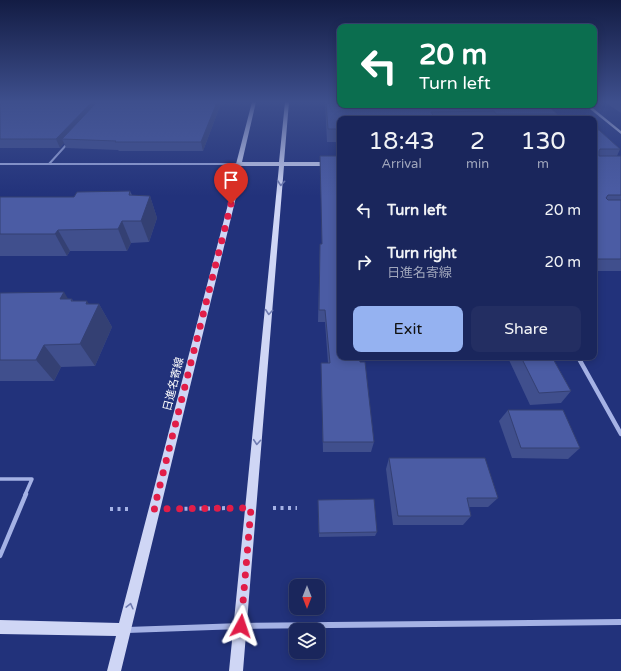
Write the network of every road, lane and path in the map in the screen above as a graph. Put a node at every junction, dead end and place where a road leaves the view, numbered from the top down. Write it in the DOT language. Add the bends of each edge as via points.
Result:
graph roads {
  1 [pos="246,133"];
  2 [pos="285,133"];
  3 [pos="69,142"];
  4 [pos="0,164"];
  5 [pos="49,164"];
  6 [pos="239,164"];
  7 [pos="283,164"];
  8 [pos="337,164"];
  9 [pos="580,360"];
  10 [pos="621,434"];
  11 [pos="0,479"];
  12 [pos="251,508"];
  13 [pos="297,508"];
  14 [pos="110,509"];
  15 [pos="154,509"];
  16 [pos="0,556"];
  17 [pos="621,622"];
  18 [pos="241,626"];
  19 [pos="0,627"];
  20 [pos="124,630"];
  21 [pos="114,671"];
  22 [pos="236,671"];
  1 -- 6 [label="main road, 日進名寄線"];
  2 -- 7 [label="main road"];
  3 -- 5 [label="street"];
  4 -- 5 [label="street"];
  5 -- 6 [label="street"];
  6 -- 7 [label="main road"];
  6 -- 15 [label="main road, 日進名寄線" via="235,189"];
  7 -- 8 [label="main road"];
  7 -- 12 [label="main road, one-way"];
  9 -- 10 [label="street"];
  11 -- 16 [label="lane" via="32,479"];
  12 -- 13 [label="path"];
  12 -- 15 [label="path"];
  12 -- 18 [label="main road"];
  14 -- 15 [label="path"];
  20 -- 15 [label="main road, 日進名寄線, one-way"];
  17 -- 18 [label="street"];
  18 -- 20 [label="street"];
  18 -- 22 [label="main road"];
  19 -- 20 [label="main road"];
  20 -- 21 [label="main road, 日進名寄線"];
}
